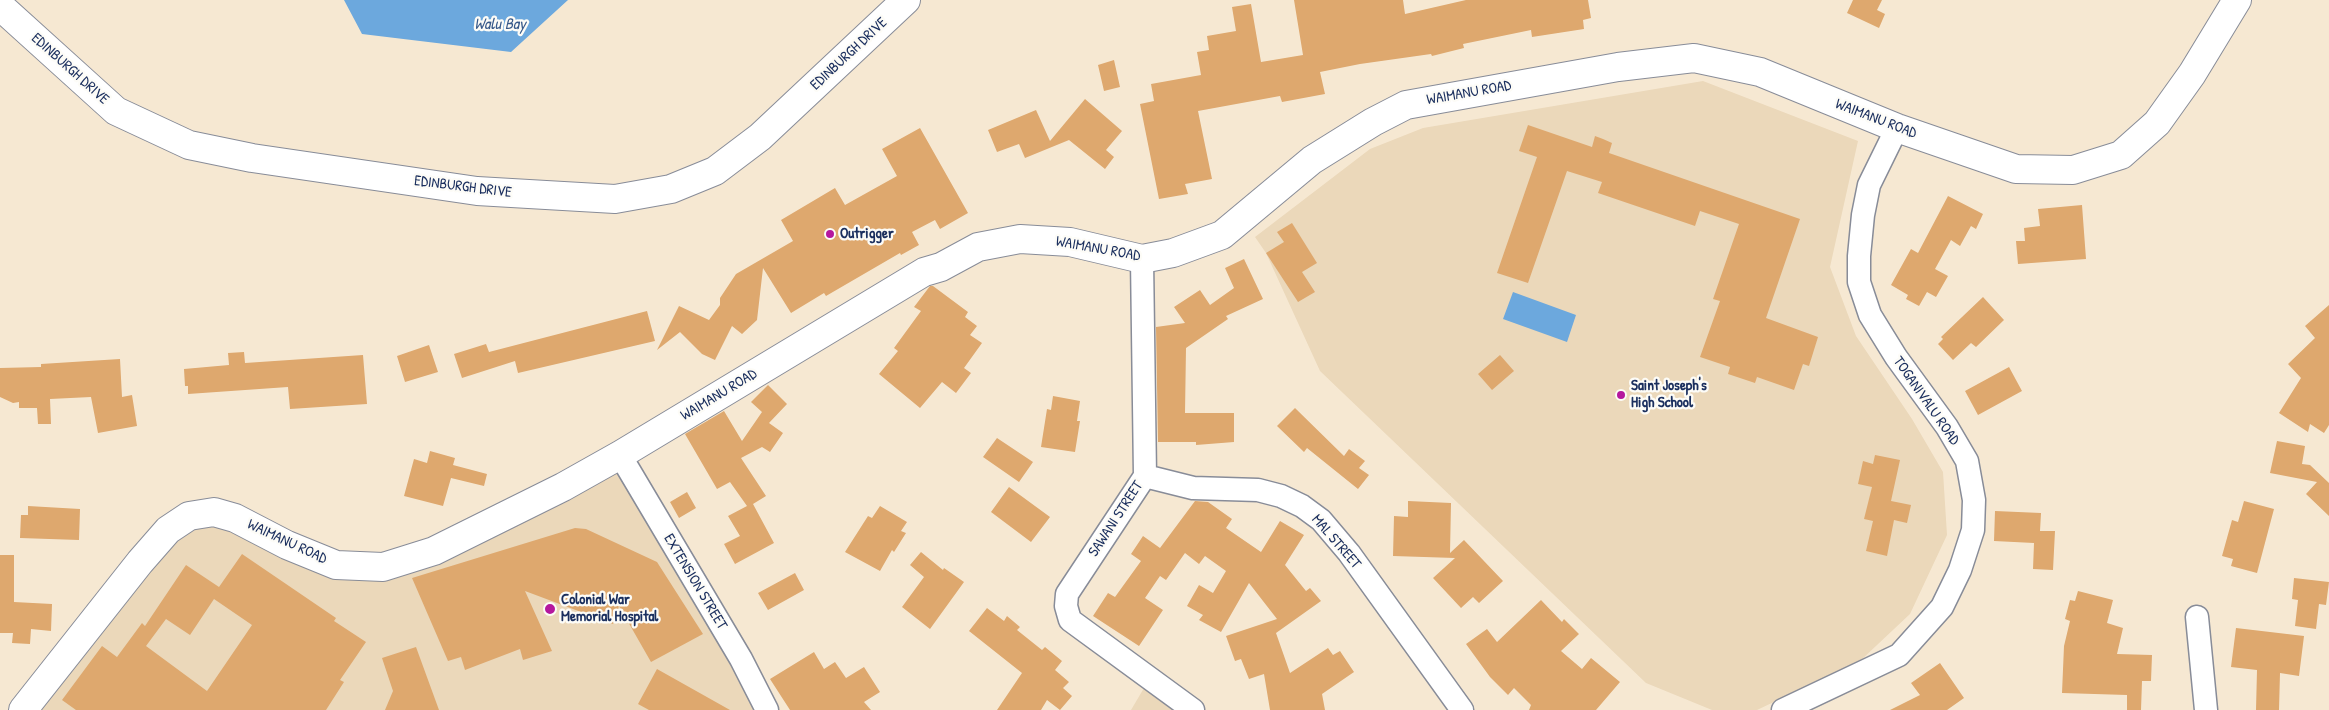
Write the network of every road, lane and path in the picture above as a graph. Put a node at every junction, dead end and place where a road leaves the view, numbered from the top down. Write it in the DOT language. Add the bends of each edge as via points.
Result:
graph roads {
  1 [pos="906,0"];
  2 [pos="2237,0"];
  3 [pos="0,6"];
  4 [pos="1897,128"];
  5 [pos="1142,259"];
  6 [pos="620,455"];
  7 [pos="1145,476"];
  8 [pos="2197,617"];
  9 [pos="23,710"];
  10 [pos="767,710"];
  11 [pos="1193,710"];
  12 [pos="1462,710"];
  13 [pos="1783,710"];
  14 [pos="2206,710"];
  1 -- 3 [label="main road, EDINBURGH DRIVE" via="760,137 716,171 671,188 615,199 477,191 252,158 190,145 116,111"];
  2 -- 4 [label="main road, WAIMANU ROAD" via="2192,74 2157,123 2122,155 2074,170 2016,169"];
  4 -- 5 [label="main road, WAIMANU ROAD" via="1760,72 1712,60 1676,59 1618,67 1406,105 1312,160 1222,235 1172,253"];
  4 -- 13 [label="street, TOGANIVALU ROAD" via="1869,185 1860,240 1859,282 1870,315 1947,427 1967,462 1974,500 1973,530 1960,570 1942,607 1899,655"];
  5 -- 6 [label="main road, WAIMANU ROAD" via="1070,242 1020,239 978,247 941,267 924,272"];
  5 -- 7 [label="street, SAWANI STREET"];
  6 -- 9 [label="main road, WAIMANU ROAD" via="434,551 383,567 336,565 287,545 235,518 214,512 189,516 168,530 140,562"];
  6 -- 10 [label="street, EXTENSION STREET" via="741,659"];
  7 -- 11 [label="street, SAWANI STREET" via="1067,594 1066,606 1070,620"];
  7 -- 12 [label="street, MAL STREET" via="1193,488 1265,492 1302,506 1321,520"];
  8 -- 14 [label="street"];
}
